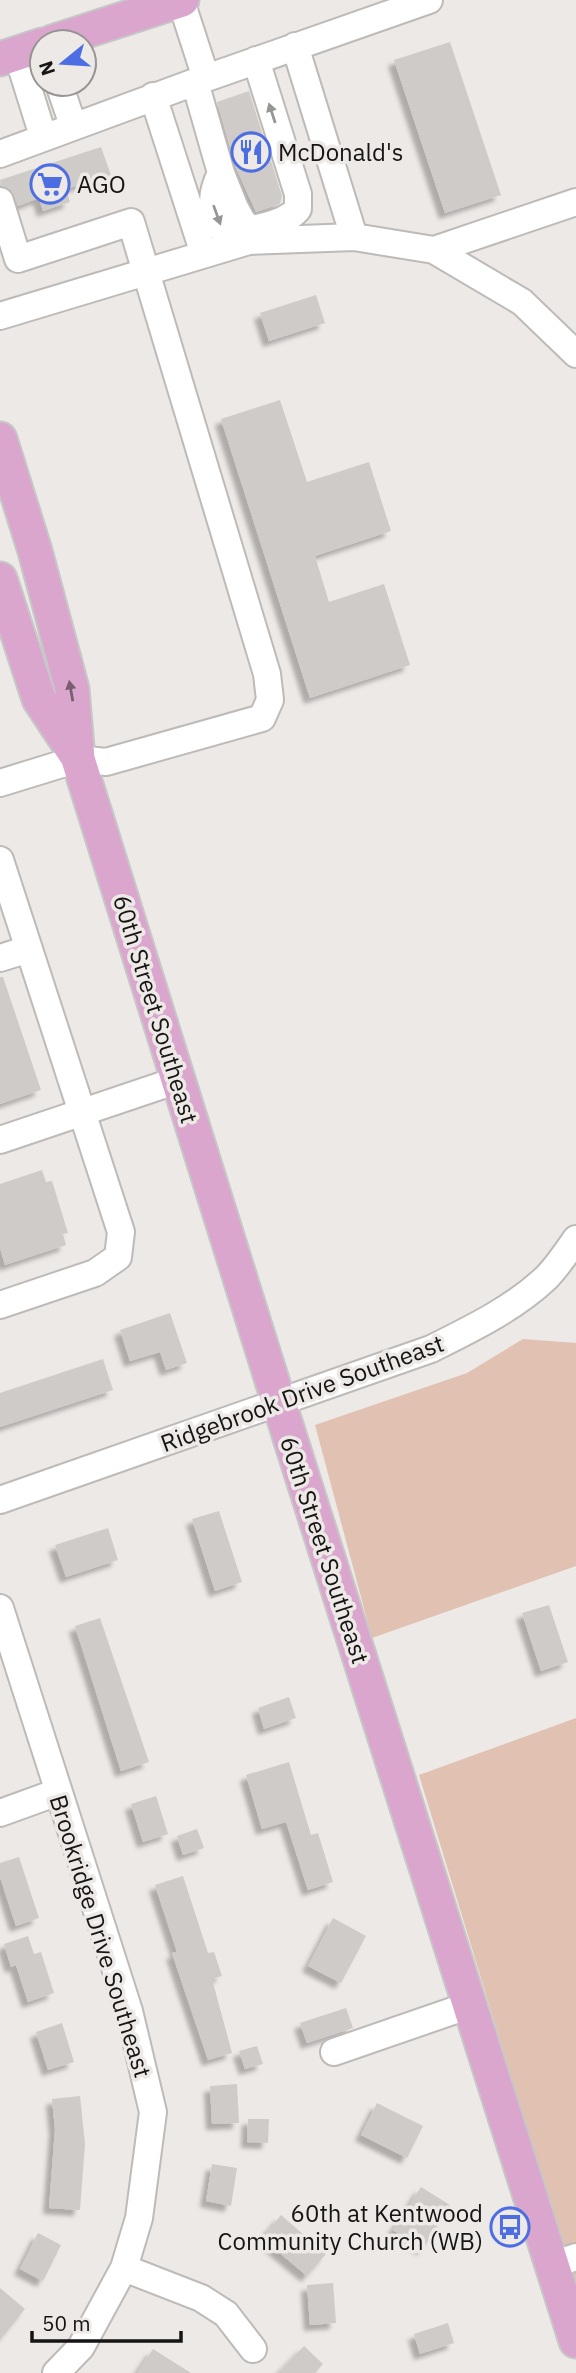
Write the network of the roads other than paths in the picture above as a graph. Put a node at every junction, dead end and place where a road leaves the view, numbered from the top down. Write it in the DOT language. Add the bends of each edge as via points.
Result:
graph roads {
  1 [pos="181,0"];
  2 [pos="429,0"];
  3 [pos="129,9"];
  4 [pos="85,28"];
  5 [pos="295,47"];
  6 [pos="20,52"];
  7 [pos="256,60"];
  8 [pos="201,80"];
  9 [pos="153,96"];
  10 [pos="64,98"];
  11 [pos="73,125"];
  12 [pos="43,136"];
  13 [pos="0,154"];
  14 [pos="0,201"];
  15 [pos="576,202"];
  16 [pos="298,209"];
  17 [pos="347,238"];
  18 [pos="434,250"];
  19 [pos="204,254"];
  20 [pos="147,271"];
  21 [pos="0,316"];
  22 [pos="576,354"];
  23 [pos="1,448"];
  24 [pos="0,579"];
  25 [pos="78,759"];
  26 [pos="0,783"];
  27 [pos="0,860"];
  28 [pos="5,895"];
  29 [pos="29,949"];
  30 [pos="0,958"];
  31 [pos="178,1080"];
  32 [pos="81,1113"];
  33 [pos="0,1140"];
  34 [pos="576,1239"];
  35 [pos="0,1305"];
  36 [pos="279,1403"];
  37 [pos="0,1500"];
  38 [pos="0,1608"];
  39 [pos="58,1793"];
  40 [pos="0,1813"];
  41 [pos="470,2006"];
  42 [pos="334,2052"];
  43 [pos="564,2261"];
  44 [pos="124,2268"];
  45 [pos="576,2341"];
  46 [pos="253,2349"];
  47 [pos="56,2373"];
  1 -- 3 [label="main road"];
  1 -- 8 [label="street"];
  2 -- 5 [label="street"];
  3 -- 4 [label="main road"];
  5 -- 7 [label="street"];
  5 -- 17 [label="street"];
  6 -- 12 [label="street"];
  7 -- 8 [label="street"];
  16 -- 7 [label="street, one-way" via="298,194"];
  8 -- 9 [label="street"];
  8 -- 16 [label="street, one-way" via="222,173 242,220 251,230 292,216"];
  9 -- 11 [label="street"];
  9 -- 19 [label="street"];
  10 -- 11 [label="street"];
  11 -- 12 [label="street"];
  12 -- 13 [label="street"];
  14 -- 20 [label="street" via="18,259 131,222"];
  15 -- 18 [label="street"];
  16 -- 17 [label="street" via="317,216"];
  17 -- 18 [label="street"];
  17 -- 19 [label="street" via="249,241"];
  18 -- 22 [label="street" via="522,302"];
  19 -- 20 [label="street"];
  20 -- 21 [label="street"];
  20 -- 25 [label="street" via="267,674 270,700 262,718 106,762"];
  25 -- 23 [label="main road, 60th Street Southeast, one-way" via="72,689 35,551"];
  24 -- 25 [label="main road, 60th Street Southeast" via="39,699"];
  25 -- 26 [label="street"];
  25 -- 31 [label="main road, 60th Street Southeast"];
  27 -- 28 [label="street"];
  28 -- 29 [label="street"];
  29 -- 30 [label="street"];
  29 -- 32 [label="street"];
  31 -- 32 [label="street"];
  31 -- 36 [label="main road, 60th Street Southeast"];
  32 -- 33 [label="street"];
  32 -- 35 [label="street" via="121,1232 118,1257 95,1273"];
  34 -- 36 [label="street, Ridgebrook Drive Southeast" via="547,1277 470,1329 431,1349"];
  36 -- 37 [label="street, Ridgebrook Drive Southeast"];
  36 -- 41 [label="main road, 60th Street Southeast"];
  38 -- 39 [label="street, Brookridge Drive Southeast"];
  39 -- 40 [label="street"];
  39 -- 44 [label="street, Brookridge Drive Southeast" via="129,2011 153,2112 139,2218"];
  41 -- 42 [label="street"];
  41 -- 43 [label="main road, 60th Street Southeast"];
  43 -- 45 [label="main road, 60th Street Southeast"];
  44 -- 46 [label="street" via="216,2307"];
  44 -- 47 [label="street, Brookridge Drive Southeast" via="81,2347"];
}
